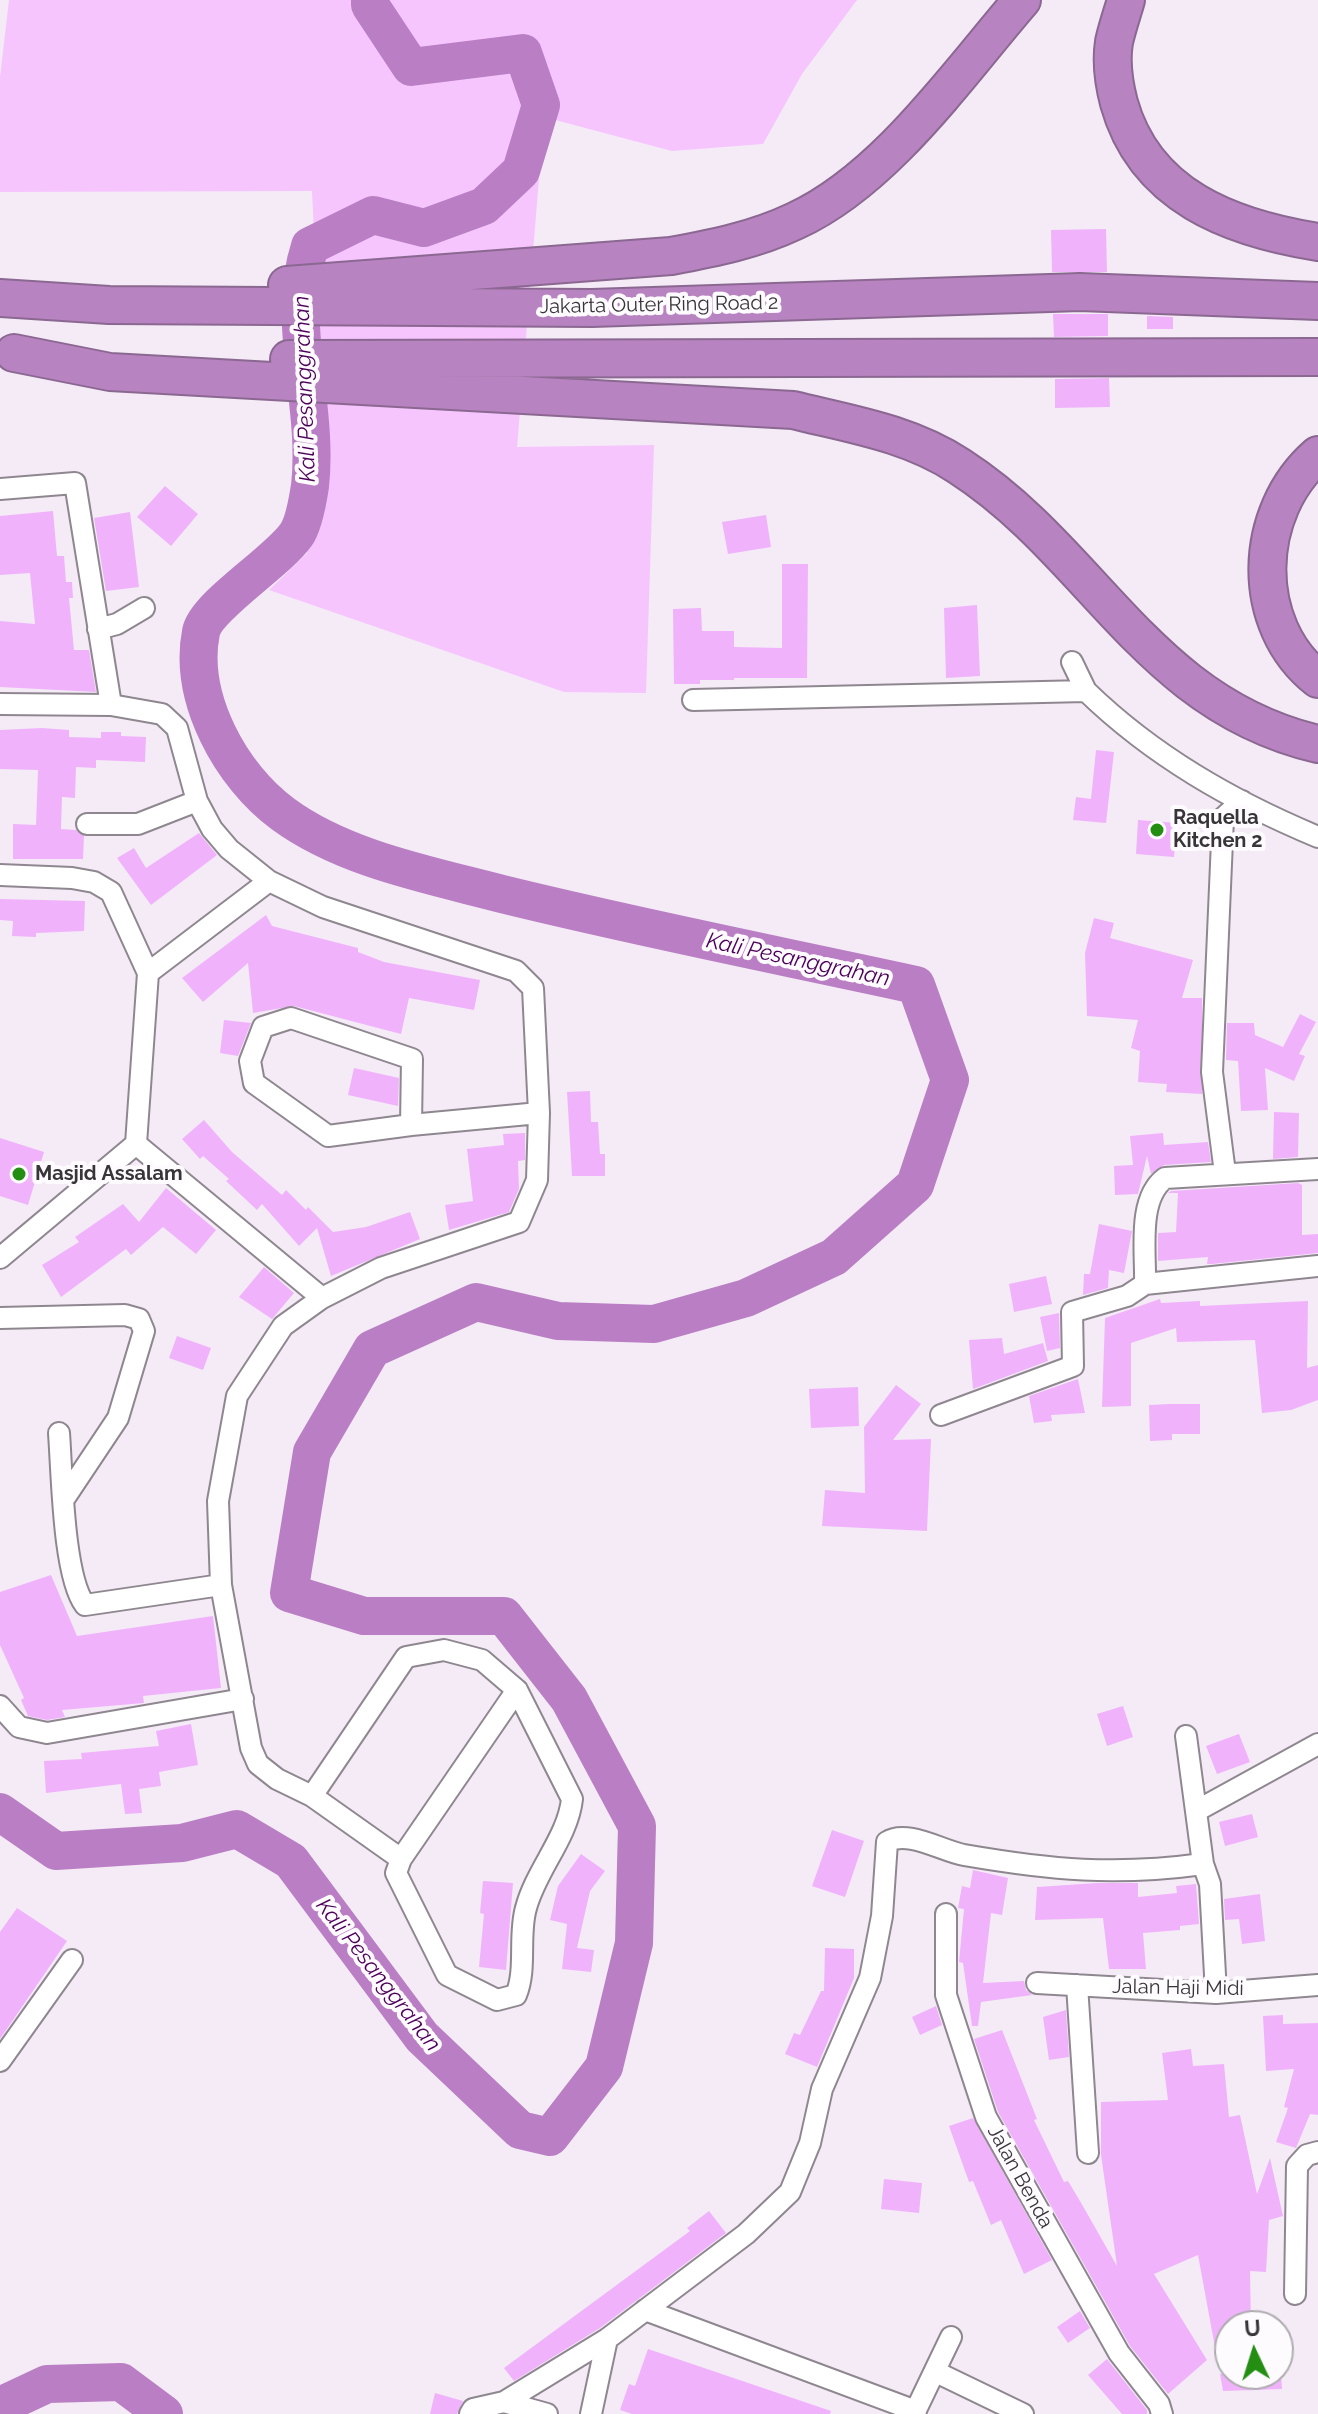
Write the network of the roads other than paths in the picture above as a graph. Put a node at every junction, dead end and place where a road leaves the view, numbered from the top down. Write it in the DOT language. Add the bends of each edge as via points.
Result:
graph roads {
  1 [pos="1022,0"];
  2 [pos="1126,0"];
  3 [pos="1318,242"];
  4 [pos="0,298"];
  5 [pos="1318,301"];
  6 [pos="110,302"];
  7 [pos="7,352"];
  8 [pos="1318,357"];
  9 [pos="110,365"];
  10 [pos="1318,455"];
  11 [pos="0,489"];
  12 [pos="144,608"];
  13 [pos="98,629"];
  14 [pos="1072,662"];
  15 [pos="1318,679"];
  16 [pos="1086,691"];
  17 [pos="693,700"];
  18 [pos="0,704"];
  19 [pos="111,705"];
  20 [pos="1318,744"];
  21 [pos="197,801"];
  22 [pos="1242,801"];
  23 [pos="87,824"];
  24 [pos="1318,837"];
  25 [pos="0,875"];
  26 [pos="269,881"];
  27 [pos="148,973"];
  28 [pos="539,1113"];
  29 [pos="411,1125"];
  30 [pos="136,1144"];
  31 [pos="1318,1169"];
  32 [pos="1225,1173"];
  33 [pos="0,1258"];
  34 [pos="1318,1266"];
  35 [pos="1145,1284"];
  36 [pos="322,1298"];
  37 [pos="0,1318"];
  38 [pos="941,1415"];
  39 [pos="59,1433"];
  40 [pos="64,1499"];
  41 [pos="221,1585"];
  42 [pos="517,1690"];
  43 [pos="243,1699"];
  44 [pos="0,1706"];
  45 [pos="1186,1736"];
  46 [pos="1318,1744"];
  47 [pos="312,1796"];
  48 [pos="1198,1810"];
  49 [pos="401,1859"];
  50 [pos="1203,1864"];
  51 [pos="946,1914"];
  52 [pos="72,1960"];
  53 [pos="1037,1983"];
  54 [pos="1077,1985"];
  55 [pos="1318,1985"];
  56 [pos="1216,1993"];
  57 [pos="0,2061"];
  58 [pos="1318,2152"];
  59 [pos="1088,2153"];
  60 [pos="1295,2294"];
  61 [pos="645,2310"];
  62 [pos="951,2337"];
  63 [pos="607,2339"];
  64 [pos="936,2372"];
  65 [pos="504,2402"];
  66 [pos="915,2412"];
  67 [pos="470,2414"];
  68 [pos="547,2414"];
  69 [pos="591,2414"];
  70 [pos="1023,2414"];
  71 [pos="1162,2414"];
  1 -- 6 [label="highway" via="896,144 852,186 797,221 732,245 671,256"];
  2 -- 3 [label="highway" via="1114,44 1114,84 1125,126 1145,162 1194,204 1248,228"];
  4 -- 6 [label="highway, Jakarta Outer Ring Road 2"];
  5 -- 6 [label="highway, Jakarta Outer Ring Road 2" via="1080,292 592,308"];
  7 -- 9 [label="highway"];
  8 -- 9 [label="highway"];
  9 -- 20 [label="highway" via="793,410 902,436 959,466 1026,517 1145,647 1213,701 1276,734"];
  10 -- 15 [label="highway" via="1281,503 1268,543 1267,584 1276,622 1303,667"];
  11 -- 13 [label="street" via="75,483"];
  12 -- 13 [label="street"];
  13 -- 19 [label="street"];
  14 -- 16 [label="street"];
  16 -- 17 [label="street"];
  16 -- 22 [label="street" via="1165,759"];
  18 -- 19 [label="street"];
  19 -- 21 [label="street" via="162,714 177,728"];
  21 -- 23 [label="street" via="138,824"];
  21 -- 26 [label="street" via="229,849"];
  22 -- 24 [label="street"];
  22 -- 32 [label="street" via="1223,818 1212,1072"];
  25 -- 27 [label="street" via="72,878 111,892"];
  26 -- 27 [label="street"];
  26 -- 28 [label="street" via="323,907 526,978 533,988"];
  27 -- 30 [label="street"];
  28 -- 29 [label="street"];
  28 -- 36 [label="street" via="537,1180 519,1222 381,1268"];
  29 -- 29 [label="street" via="412,1059 291,1018 263,1027 250,1061 254,1083 328,1136"];
  30 -- 33 [label="street"];
  30 -- 36 [label="street"];
  31 -- 32 [label="street"];
  32 -- 35 [label="street" via="1165,1178 1156,1184 1147,1206"];
  34 -- 35 [label="street"];
  35 -- 38 [label="street" via="1127,1296 1072,1312 1073,1366"];
  36 -- 41 [label="street" via="283,1326 237,1396 218,1501"];
  37 -- 40 [label="street" via="125,1315 139,1319 144,1331 118,1418"];
  39 -- 40 [label="street"];
  40 -- 41 [label="street" via="71,1563 85,1605"];
  41 -- 43 [label="street"];
  42 -- 47 [label="street" via="482,1660 444,1650 406,1657"];
  42 -- 49 [label="street"];
  42 -- 49 [label="street" via="572,1799 571,1813 525,1910 516,1995 497,2000 447,1975 398,1883"];
  43 -- 44 [label="street" via="47,1733 19,1727"];
  43 -- 47 [label="street" via="258,1764"];
  45 -- 48 [label="street"];
  46 -- 48 [label="street"];
  47 -- 49 [label="street"];
  48 -- 50 [label="street"];
  50 -- 56 [label="street" via="1210,1884"];
  50 -- 61 [label="street" via="1140,1873 1052,1870 958,1854 900,1837 887,1842 882,1916 870,1978 822,2089 799,2178 773,2212"];
  51 -- 71 [label="street, Jalan Benda" via="946,1995 986,2117 1119,2353"];
  52 -- 57 [label="street"];
  53 -- 54 [label="street, Jalan Haji Midi"];
  54 -- 56 [label="street, Jalan Haji Midi"];
  54 -- 59 [label="street"];
  55 -- 56 [label="street, Jalan Haji Midi"];
  58 -- 60 [label="street" via="1297,2166"];
  61 -- 63 [label="street"];
  61 -- 66 [label="street"];
  62 -- 64 [label="street"];
  63 -- 65 [label="street"];
  63 -- 69 [label="street"];
  64 -- 66 [label="street"];
  64 -- 70 [label="street"];
  65 -- 67 [label="street"];
  65 -- 68 [label="street"];
}
